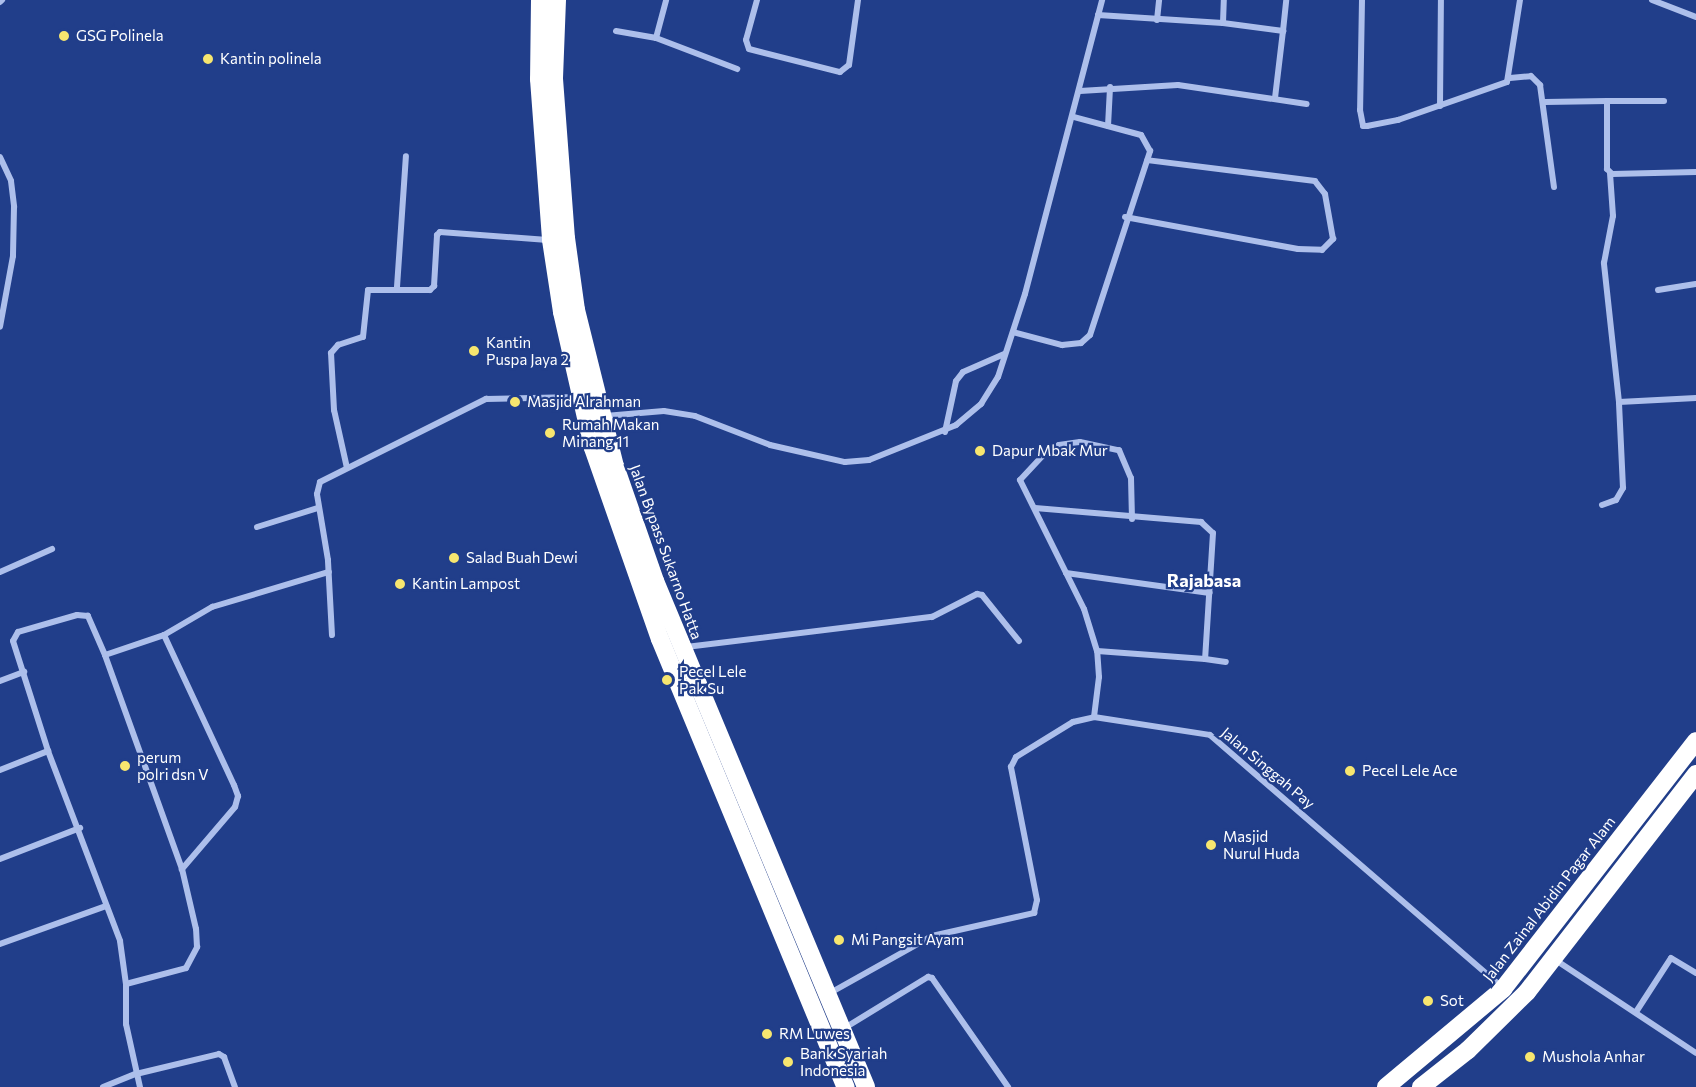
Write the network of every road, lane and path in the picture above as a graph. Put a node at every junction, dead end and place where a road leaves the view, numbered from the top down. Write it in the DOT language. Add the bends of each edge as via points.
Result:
graph roads {
  1 [pos="540,0"];
  2 [pos="557,0"];
  3 [pos="666,0"];
  4 [pos="757,0"];
  5 [pos="858,0"];
  6 [pos="1102,0"];
  7 [pos="1159,0"];
  8 [pos="1224,0"];
  9 [pos="1286,0"];
  10 [pos="1362,0"];
  11 [pos="1441,0"];
  12 [pos="1520,0"];
  13 [pos="1652,0"];
  14 [pos="1098,15"];
  15 [pos="1696,17"];
  16 [pos="1157,20"];
  17 [pos="1222,22"];
  18 [pos="1283,31"];
  19 [pos="616,32"];
  20 [pos="656,38"];
  21 [pos="736,69"];
  22 [pos="1510,78"];
  23 [pos="1110,87"];
  24 [pos="1080,91"];
  25 [pos="1275,98"];
  26 [pos="1607,101"];
  27 [pos="1664,101"];
  28 [pos="1545,102"];
  29 [pos="1307,104"];
  30 [pos="1440,106"];
  31 [pos="1074,117"];
  32 [pos="1108,126"];
  33 [pos="406,156"];
  34 [pos="0,157"];
  35 [pos="1147,160"];
  36 [pos="1696,172"];
  37 [pos="1610,173"];
  38 [pos="1554,186"];
  39 [pos="1125,218"];
  40 [pos="551,240"];
  41 [pos="1696,284"];
  42 [pos="397,287"];
  43 [pos="1659,290"];
  44 [pos="0,327"];
  45 [pos="1013,332"];
  46 [pos="1004,354"];
  47 [pos="580,397"];
  48 [pos="1696,398"];
  49 [pos="1620,402"];
  50 [pos="602,416"];
  51 [pos="945,432"];
  52 [pos="347,468"];
  53 [pos="1602,505"];
  54 [pos="318,508"];
  55 [pos="1035,508"];
  56 [pos="1132,519"];
  57 [pos="256,527"];
  58 [pos="52,549"];
  59 [pos="0,572"];
  60 [pos="329,572"];
  61 [pos="1066,573"];
  62 [pos="1210,593"];
  63 [pos="164,635"];
  64 [pos="332,635"];
  65 [pos="1019,641"];
  66 [pos="682,648"];
  67 [pos="1097,651"];
  68 [pos="105,655"];
  69 [pos="1206,659"];
  70 [pos="1226,662"];
  71 [pos="24,672"];
  72 [pos="0,681"];
  73 [pos="1094,717"];
  74 [pos="1696,741"];
  75 [pos="715,748"];
  76 [pos="48,750"];
  77 [pos="0,770"];
  78 [pos="1696,774"];
  79 [pos="728,779"];
  80 [pos="80,828"];
  81 [pos="0,859"];
  82 [pos="182,869"];
  83 [pos="106,906"];
  84 [pos="0,944"];
  85 [pos="1554,959"];
  86 [pos="1696,973"];
  87 [pos="126,984"];
  88 [pos="1503,989"];
  89 [pos="827,995"];
  90 [pos="1636,1012"];
  91 [pos="841,1030"];
  92 [pos="1696,1053"];
  93 [pos="135,1074"];
  94 [pos="103,1087"];
  95 [pos="140,1087"];
  96 [pos="235,1087"];
  97 [pos="846,1087"];
  98 [pos="866,1087"];
  99 [pos="1008,1087"];
  100 [pos="1386,1087"];
  101 [pos="1421,1087"];
  1 -- 40 [label="highway, Jalan Bypass Sukarno Hatta" via="539,79"];
  2 -- 50 [label="highway, Jalan Bypass Sukarno Hatta" via="554,79 566,238 576,310"];
  3 -- 20 [label="street"];
  4 -- 5 [label="street" via="746,39 748,49 840,72 849,65"];
  6 -- 14 [label="street"];
  7 -- 16 [label="street"];
  8 -- 17 [label="street"];
  9 -- 18 [label="street"];
  10 -- 30 [label="street" via="1363,126"];
  11 -- 30 [label="street"];
  12 -- 22 [label="street"];
  13 -- 15 [label="street"];
  14 -- 16 [label="street"];
  14 -- 24 [label="street"];
  16 -- 17 [label="street"];
  17 -- 18 [label="street"];
  18 -- 25 [label="street"];
  19 -- 20 [label="street"];
  20 -- 21 [label="street"];
  22 -- 28 [label="street" via="1536,78"];
  22 -- 30 [label="street"];
  23 -- 24 [label="street"];
  23 -- 25 [label="street" via="1178,85"];
  23 -- 32 [label="street"];
  24 -- 31 [label="street"];
  25 -- 29 [label="street"];
  26 -- 27 [label="street"];
  26 -- 28 [label="street"];
  26 -- 37 [label="street"];
  28 -- 38 [label="street"];
  31 -- 32 [label="street"];
  31 -- 45 [label="street"];
  32 -- 35 [label="street" via="1141,135 1148,142"];
  33 -- 42 [label="street"];
  34 -- 44 [label="street" via="11,180 14,207 13,256"];
  35 -- 39 [label="street"];
  35 -- 39 [label="street" via="1315,182 1325,194 1333,239 1322,250 1298,249"];
  36 -- 37 [label="street"];
  37 -- 49 [label="street" via="1612,216 1604,263"];
  39 -- 45 [label="street" via="1090,335 1081,343 1062,345"];
  40 -- 42 [label="street" via="440,232 434,286 426,291"];
  40 -- 47 [label="highway, Jalan Bypass Sukarno Hatta"];
  41 -- 43 [label="street"];
  42 -- 52 [label="street" via="369,290 363,338 338,345 331,353 334,410"];
  45 -- 46 [label="street"];
  46 -- 51 [label="street" via="998,377 981,404"];
  46 -- 51 [label="street" via="963,372 956,381"];
  47 -- 52 [label="street" via="486,399"];
  47 -- 75 [label="highway, Jalan Bypass Sukarno Hatta" via="625,548"];
  48 -- 49 [label="street"];
  49 -- 53 [label="street" via="1623,488 1616,500"];
  50 -- 51 [label="street" via="664,411 695,416 770,445 845,462 869,460"];
  50 -- 66 [label="highway, Jalan Bypass Sukarno Hatta" via="633,520"];
  52 -- 54 [label="street" via="320,482"];
  54 -- 57 [label="street"];
  54 -- 60 [label="street"];
  55 -- 56 [label="street"];
  55 -- 56 [label="street" via="1020,480 1047,451 1059,445 1099,444 1119,450 1127,462"];
  55 -- 61 [label="street"];
  56 -- 62 [label="street" via="1207,524 1213,533"];
  58 -- 59 [label="street"];
  60 -- 63 [label="street" via="212,607 185,619"];
  60 -- 64 [label="street"];
  61 -- 62 [label="street"];
  61 -- 67 [label="street" via="1084,609"];
  62 -- 69 [label="street"];
  63 -- 68 [label="street"];
  63 -- 82 [label="street" via="238,796 223,824"];
  65 -- 66 [label="street" via="982,595 977,594 932,617"];
  66 -- 75 [label="highway, Jalan Bypass Sukarno Hatta"];
  67 -- 69 [label="street"];
  67 -- 73 [label="street" via="1099,677"];
  68 -- 71 [label="street" via="88,616 77,615 15,634"];
  68 -- 82 [label="street"];
  69 -- 70 [label="street"];
  71 -- 72 [label="street"];
  71 -- 76 [label="street"];
  73 -- 88 [label="street, Jalan Singgah Pay" via="1210,735"];
  73 -- 89 [label="street, Jalan Singgah Pay" via="1073,722 1016,758 1011,766 1037,910 1030,915 932,936"];
  74 -- 88 [label="highway, Jalan Zainal Abidin Pagar Alam"];
  75 -- 79 [label="highway, Jalan Bypass Sukarno Hatta"];
  76 -- 77 [label="street"];
  76 -- 80 [label="street"];
  78 -- 85 [label="highway"];
  79 -- 89 [label="highway, Jalan Bypass Sukarno Hatta"];
  79 -- 97 [label="highway, Jalan Bypass Sukarno Hatta"];
  80 -- 81 [label="street"];
  80 -- 83 [label="street"];
  82 -- 87 [label="street" via="196,929 195,956 186,968"];
  83 -- 84 [label="street"];
  83 -- 87 [label="street" via="120,941"];
  85 -- 90 [label="street"];
  85 -- 101 [label="highway" via="1504,1018"];
  86 -- 90 [label="street" via="1671,958"];
  87 -- 93 [label="street" via="126,1024"];
  88 -- 100 [label="highway, Jalan Zainal Abidin Pagar Alam"];
  89 -- 91 [label="highway, Jalan Bypass Sukarno Hatta"];
  90 -- 92 [label="street"];
  91 -- 98 [label="highway, Jalan Bypass Sukarno Hatta"];
  91 -- 99 [label="street" via="932,978"];
  93 -- 94 [label="street"];
  93 -- 95 [label="street"];
  93 -- 96 [label="street" via="219,1054 224,1057"];
}
